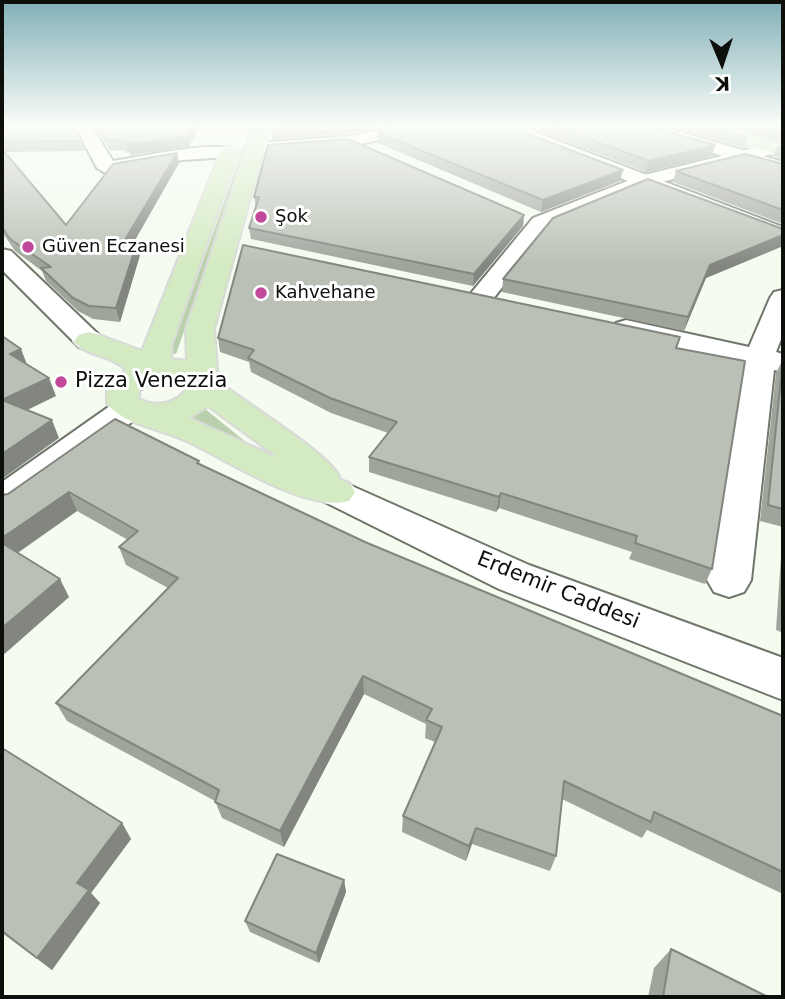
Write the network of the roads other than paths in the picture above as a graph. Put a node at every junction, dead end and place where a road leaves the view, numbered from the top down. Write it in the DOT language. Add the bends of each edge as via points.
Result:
graph roads {
  1 [pos="222,173"];
  2 [pos="253,173"];
  3 [pos="628,173"];
  4 [pos="675,173"];
  5 [pos="647,180"];
  6 [pos="783,235"];
  7 [pos="2,256"];
  8 [pos="452,292"];
  9 [pos="783,298"];
  10 [pos="599,323"];
  11 [pos="89,341"];
  12 [pos="771,360"];
  13 [pos="204,383"];
  14 [pos="140,391"];
  15 [pos="337,492"];
  16 [pos="2,501"];
  17 [pos="729,580"];
  18 [pos="783,679"];
  1 -- 14 [label="main road"];
  2 -- 13 [label="main road" via="240,247 200,329"];
  3 -- 5 [label="street"];
  4 -- 5 [label="street"];
  5 -- 6 [label="street"];
  5 -- 8 [label="street" via="535,220 493,300"];
  7 -- 11 [label="street"];
  9 -- 12 [label="street"];
  10 -- 12 [label="street"];
  11 -- 14 [label="main road" via="109,374"];
  12 -- 17 [label="street"];
  13 -- 14 [label="main road, Erdemir Caddesi" via="190,370 179,368"];
  13 -- 14 [label="main road" via="202,393 187,406"];
  13 -- 15 [label="main road, Erdemir Caddesi" via="228,408 305,459"];
  14 -- 15 [label="main road, Erdemir Caddesi" via="196,432 283,476"];
  14 -- 16 [label="street"];
  15 -- 18 [label="street, Erdemir Caddesi" via="514,577"];
}
